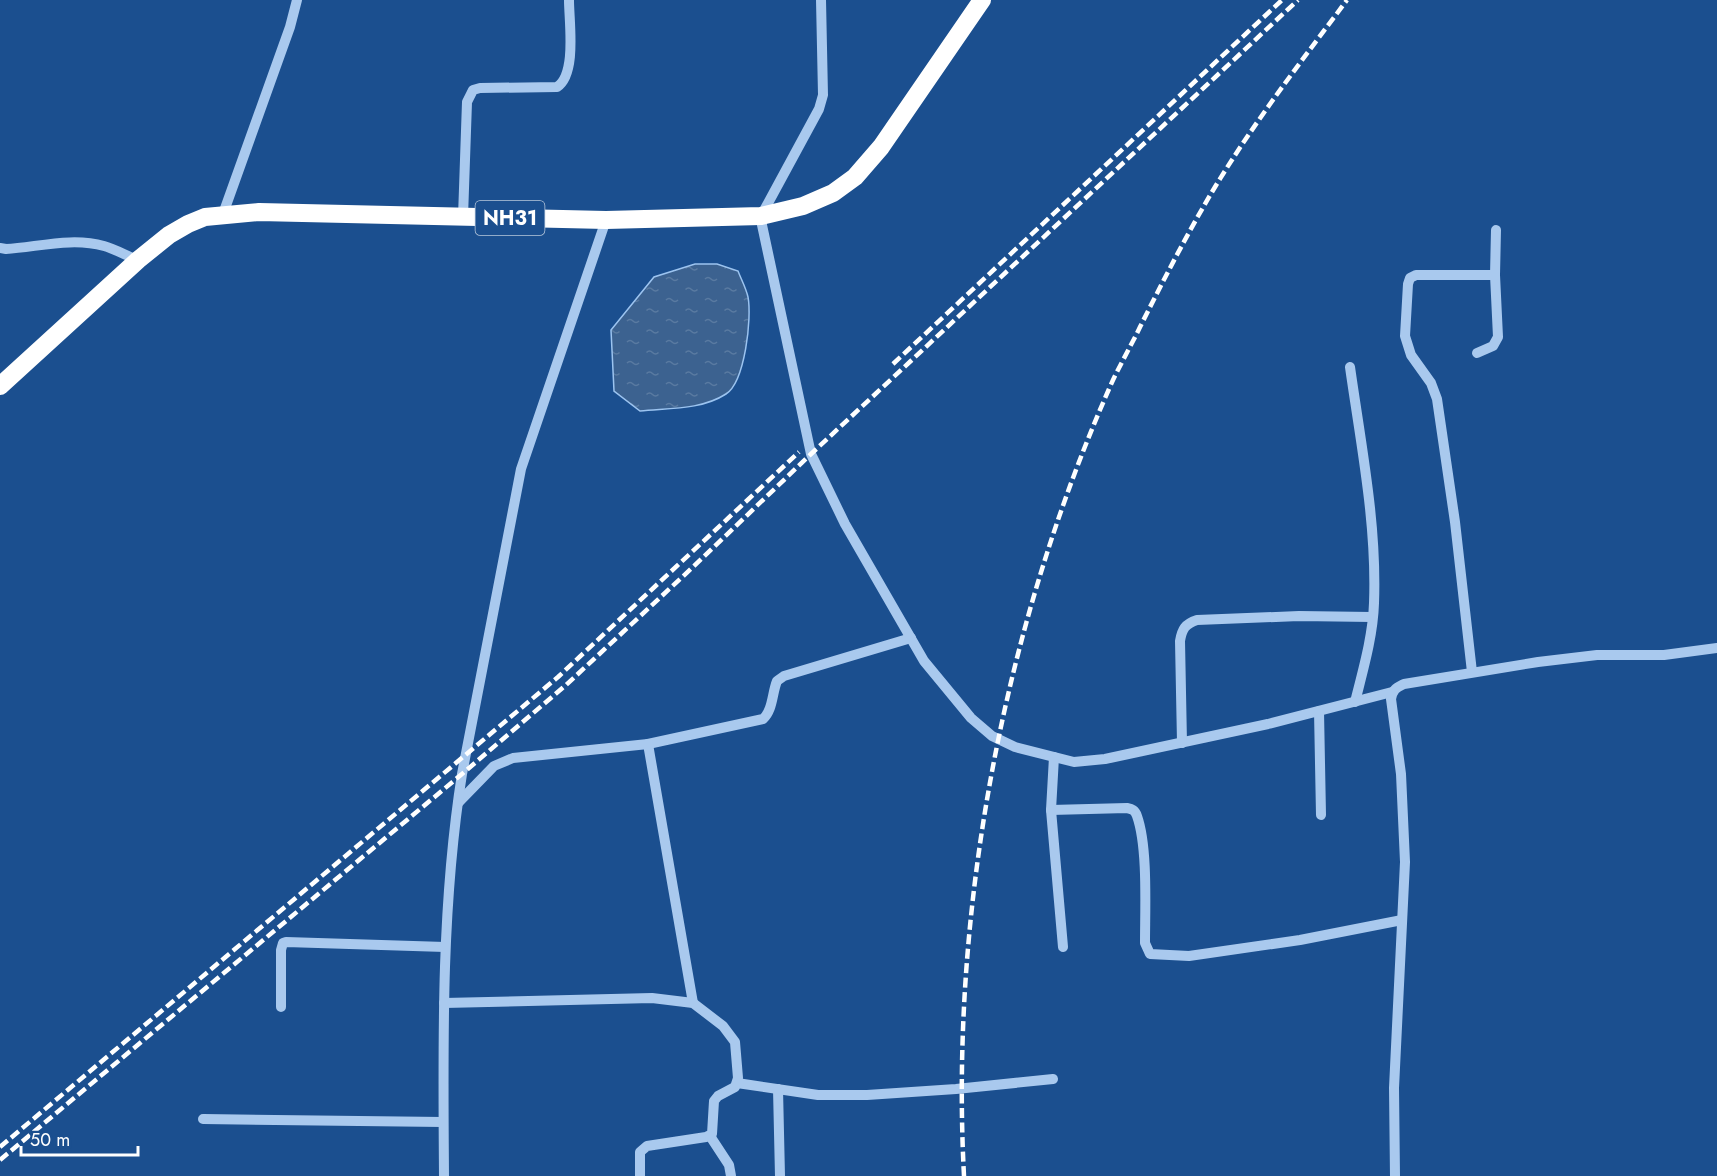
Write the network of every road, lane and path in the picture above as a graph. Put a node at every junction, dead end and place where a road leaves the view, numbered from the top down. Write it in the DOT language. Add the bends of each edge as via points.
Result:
graph roads {
  1 [pos="297,0"];
  2 [pos="569,0"];
  3 [pos="821,0"];
  4 [pos="982,0"];
  5 [pos="223,214"];
  6 [pos="761,216"];
  7 [pos="463,217"];
  8 [pos="606,220"];
  9 [pos="1496,230"];
  10 [pos="0,248"];
  11 [pos="138,260"];
  12 [pos="1495,275"];
  13 [pos="1478,353"];
  14 [pos="1350,367"];
  15 [pos="0,386"];
  16 [pos="1372,617"];
  17 [pos="911,638"];
  18 [pos="1717,648"];
  19 [pos="1472,672"];
  20 [pos="1392,692"];
  21 [pos="1355,702"];
  22 [pos="1319,711"];
  23 [pos="1182,743"];
  24 [pos="648,744"];
  25 [pos="1054,757"];
  26 [pos="458,803"];
  27 [pos="1052,810"];
  28 [pos="1321,815"];
  29 [pos="1402,920"];
  30 [pos="445,947"];
  31 [pos="1063,947"];
  32 [pos="444,1003"];
  33 [pos="693,1003"];
  34 [pos="281,1007"];
  35 [pos="1053,1079"];
  36 [pos="737,1083"];
  37 [pos="778,1089"];
  38 [pos="204,1119"];
  39 [pos="443,1122"];
  40 [pos="710,1136"];
  41 [pos="444,1176"];
  42 [pos="640,1176"];
  43 [pos="731,1176"];
  44 [pos="780,1176"];
  45 [pos="1395,1176"];
  1 -- 5 [label="street"];
  2 -- 7 [label="street" via="569,69 561,84 480,88 473,90 467,102"];
  3 -- 6 [label="street" via="823,95"];
  4 -- 6 [label="highway, NH31" via="881,147 855,177 833,193 803,206"];
  5 -- 7 [label="highway, NH31"];
  5 -- 11 [label="highway, NH31" via="188,224"];
  6 -- 8 [label="highway, NH31"];
  6 -- 17 [label="street" via="807,445 845,524"];
  7 -- 8 [label="highway, NH31"];
  8 -- 26 [label="street" via="521,469"];
  9 -- 12 [label="street"];
  10 -- 11 [label="street" via="84,242"];
  11 -- 15 [label="highway, NH31"];
  12 -- 13 [label="street" via="1498,337 1493,345"];
  12 -- 19 [label="street" via="1416,275 1408,284 1405,336 1437,399"];
  14 -- 16 [label="street" via="1372,524"];
  16 -- 21 [label="street"];
  16 -- 23 [label="street" via="1299,616 1188,623 1182,629 1180,641"];
  17 -- 24 [label="street" via="784,676 777,681 768,715 763,719"];
  17 -- 25 [label="street" via="924,662 971,718 992,736 1015,747"];
  18 -- 19 [label="street" via="1664,655 1597,655"];
  19 -- 20 [label="street" via="1404,684"];
  20 -- 21 [label="street"];
  20 -- 29 [label="street" via="1401,774"];
  21 -- 22 [label="street"];
  22 -- 23 [label="street"];
  22 -- 28 [label="street"];
  23 -- 25 [label="street" via="1105,759 1074,762"];
  24 -- 26 [label="street" via="513,758 494,766"];
  24 -- 33 [label="street"];
  25 -- 27 [label="street"];
  26 -- 30 [label="street"];
  27 -- 29 [label="street" via="1127,808 1137,814 1143,847 1145,943 1150,954 1190,956"];
  27 -- 31 [label="street"];
  29 -- 45 [label="street" via="1394,1088"];
  30 -- 32 [label="street"];
  30 -- 34 [label="street" via="283,943"];
  32 -- 33 [label="street" via="652,998"];
  32 -- 39 [label="street"];
  33 -- 36 [label="street" via="723,1026 735,1042"];
  35 -- 37 [label="street" via="867,1095 818,1095"];
  36 -- 37 [label="street"];
  36 -- 40 [label="street" via="714,1101"];
  37 -- 44 [label="street"];
  38 -- 39 [label="street"];
  39 -- 41 [label="street"];
  40 -- 42 [label="street" via="647,1146 639,1152"];
  40 -- 43 [label="street" via="729,1164"];
}
